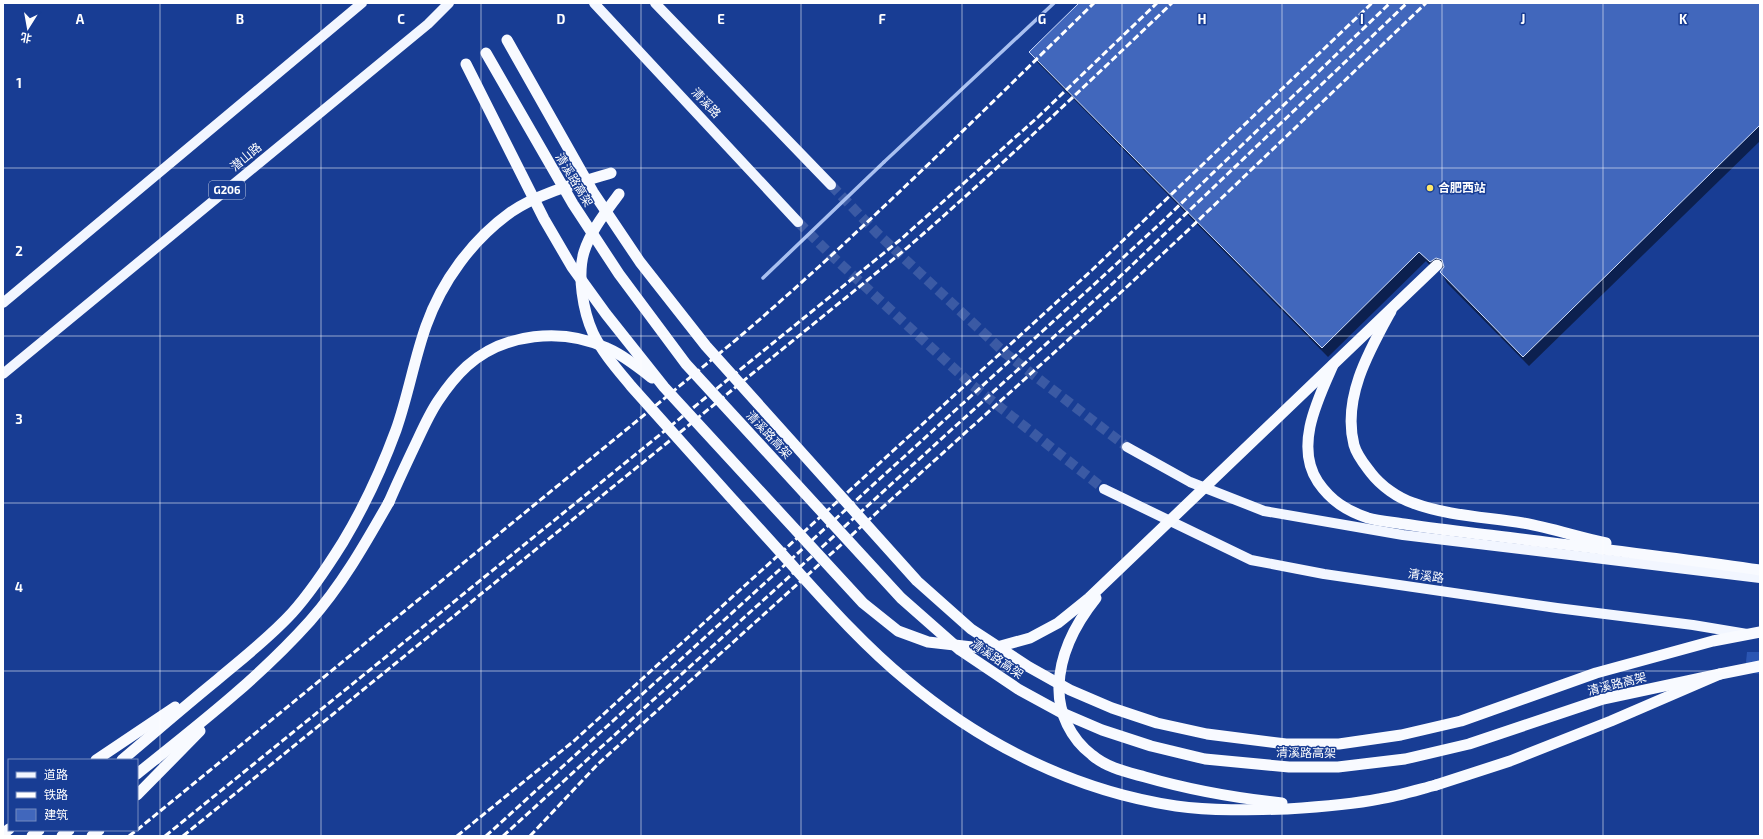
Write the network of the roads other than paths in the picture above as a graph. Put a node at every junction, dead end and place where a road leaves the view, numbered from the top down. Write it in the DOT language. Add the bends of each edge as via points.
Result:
graph roads {
  1 [pos="362,3"];
  2 [pos="449,3"];
  3 [pos="594,3"];
  4 [pos="656,3"];
  5 [pos="1054,3"];
  6 [pos="507,40"];
  7 [pos="486,53"];
  8 [pos="466,64"];
  9 [pos="611,173"];
  10 [pos="830,185"];
  11 [pos="619,194"];
  12 [pos="798,222"];
  13 [pos="763,278"];
  14 [pos="3,303"];
  15 [pos="1393,307"];
  16 [pos="1333,364"];
  17 [pos="3,374"];
  18 [pos="664,387"];
  19 [pos="1127,447"];
  20 [pos="1104,489"];
  21 [pos="1655,555"];
  22 [pos="1760,570"];
  23 [pos="1760,578"];
  24 [pos="1760,632"];
  25 [pos="1760,635"];
  26 [pos="1760,666"];
  27 [pos="1720,674"];
  28 [pos="219,678"];
  29 [pos="237,693"];
  30 [pos="98,759"];
  31 [pos="123,759"];
  32 [pos="138,773"];
  33 [pos="138,794"];
  34 [pos="1319,807"];
  1 -- 14 [label="main road"];
  2 -- 17 [label="main road, 潜山路 / G206" via="428,24"];
  3 -- 12 [label="main road, 清溪路"];
  4 -- 10 [label="main road"];
  5 -- 13 [label="street, bridge"];
  6 -- 24 [label="highway, 清溪路高架, bridge" via="593,192 640,262 706,346 917,581 971,629 1029,668 1070,690 1157,723 1207,734 1286,744 1339,744 1401,735 1461,720 1596,673 1713,641"];
  7 -- 27 [label="highway, 清溪路高架, bridge" via="573,204 618,274 686,364 901,598 960,650 1018,689 1060,712 1102,730 1151,746 1205,759 1289,767 1338,767 1405,759 1469,744 1603,699"];
  8 -- 18 [label="highway, bridge" via="544,219 572,267"];
  9 -- 28 [label="highway, bridge" via="552,192 512,211 466,254 436,300 391,443 368,497 343,541 293,612 263,643"];
  11 -- 34 [label="highway, bridge" via="598,223 584,252 580,279 593,333 610,360 646,403 842,620 905,680 991,741 1028,761 1115,793 1198,808 1241,810"];
  15 -- 16 [label="highway, bridge" via="1437,265"];
  15 -- 21 [label="highway, bridge" via="1373,343 1361,372 1352,409 1354,446 1363,464 1376,480 1411,503 1432,510 1525,524"];
  15 -- 34 [label="highway, bridge" via="1121,567 1087,610 1066,649 1060,671 1059,694 1063,715 1074,737 1092,756 1116,769 1180,787 1242,799"];
  16 -- 18 [label="highway, bridge" via="1079,606 1058,623 1030,638 990,649 928,642 898,631 863,603"];
  16 -- 21 [label="highway" via="1316,405 1308,440 1309,463 1318,482 1332,499 1347,510 1370,518 1429,528"];
  18 -- 29 [label="highway, bridge" via="631,362 606,348 582,339 555,335 512,341 467,366 437,402 362,551 337,587 281,652"];
  19 -- 23 [label="main road" via="1190,482 1264,511 1403,535"];
  20 -- 25 [label="main road, 清溪路" via="1251,560 1557,608"];
  21 -- 22 [label="highway"];
  26 -- 27 [label="highway, 清溪路高架"];
  27 -- 34 [label="highway, bridge" via="1510,761 1436,785 1380,799"];
  28 -- 30 [label="highway"];
  28 -- 31 [label="highway"];
  29 -- 32 [label="highway"];
  29 -- 33 [label="highway"];
}
